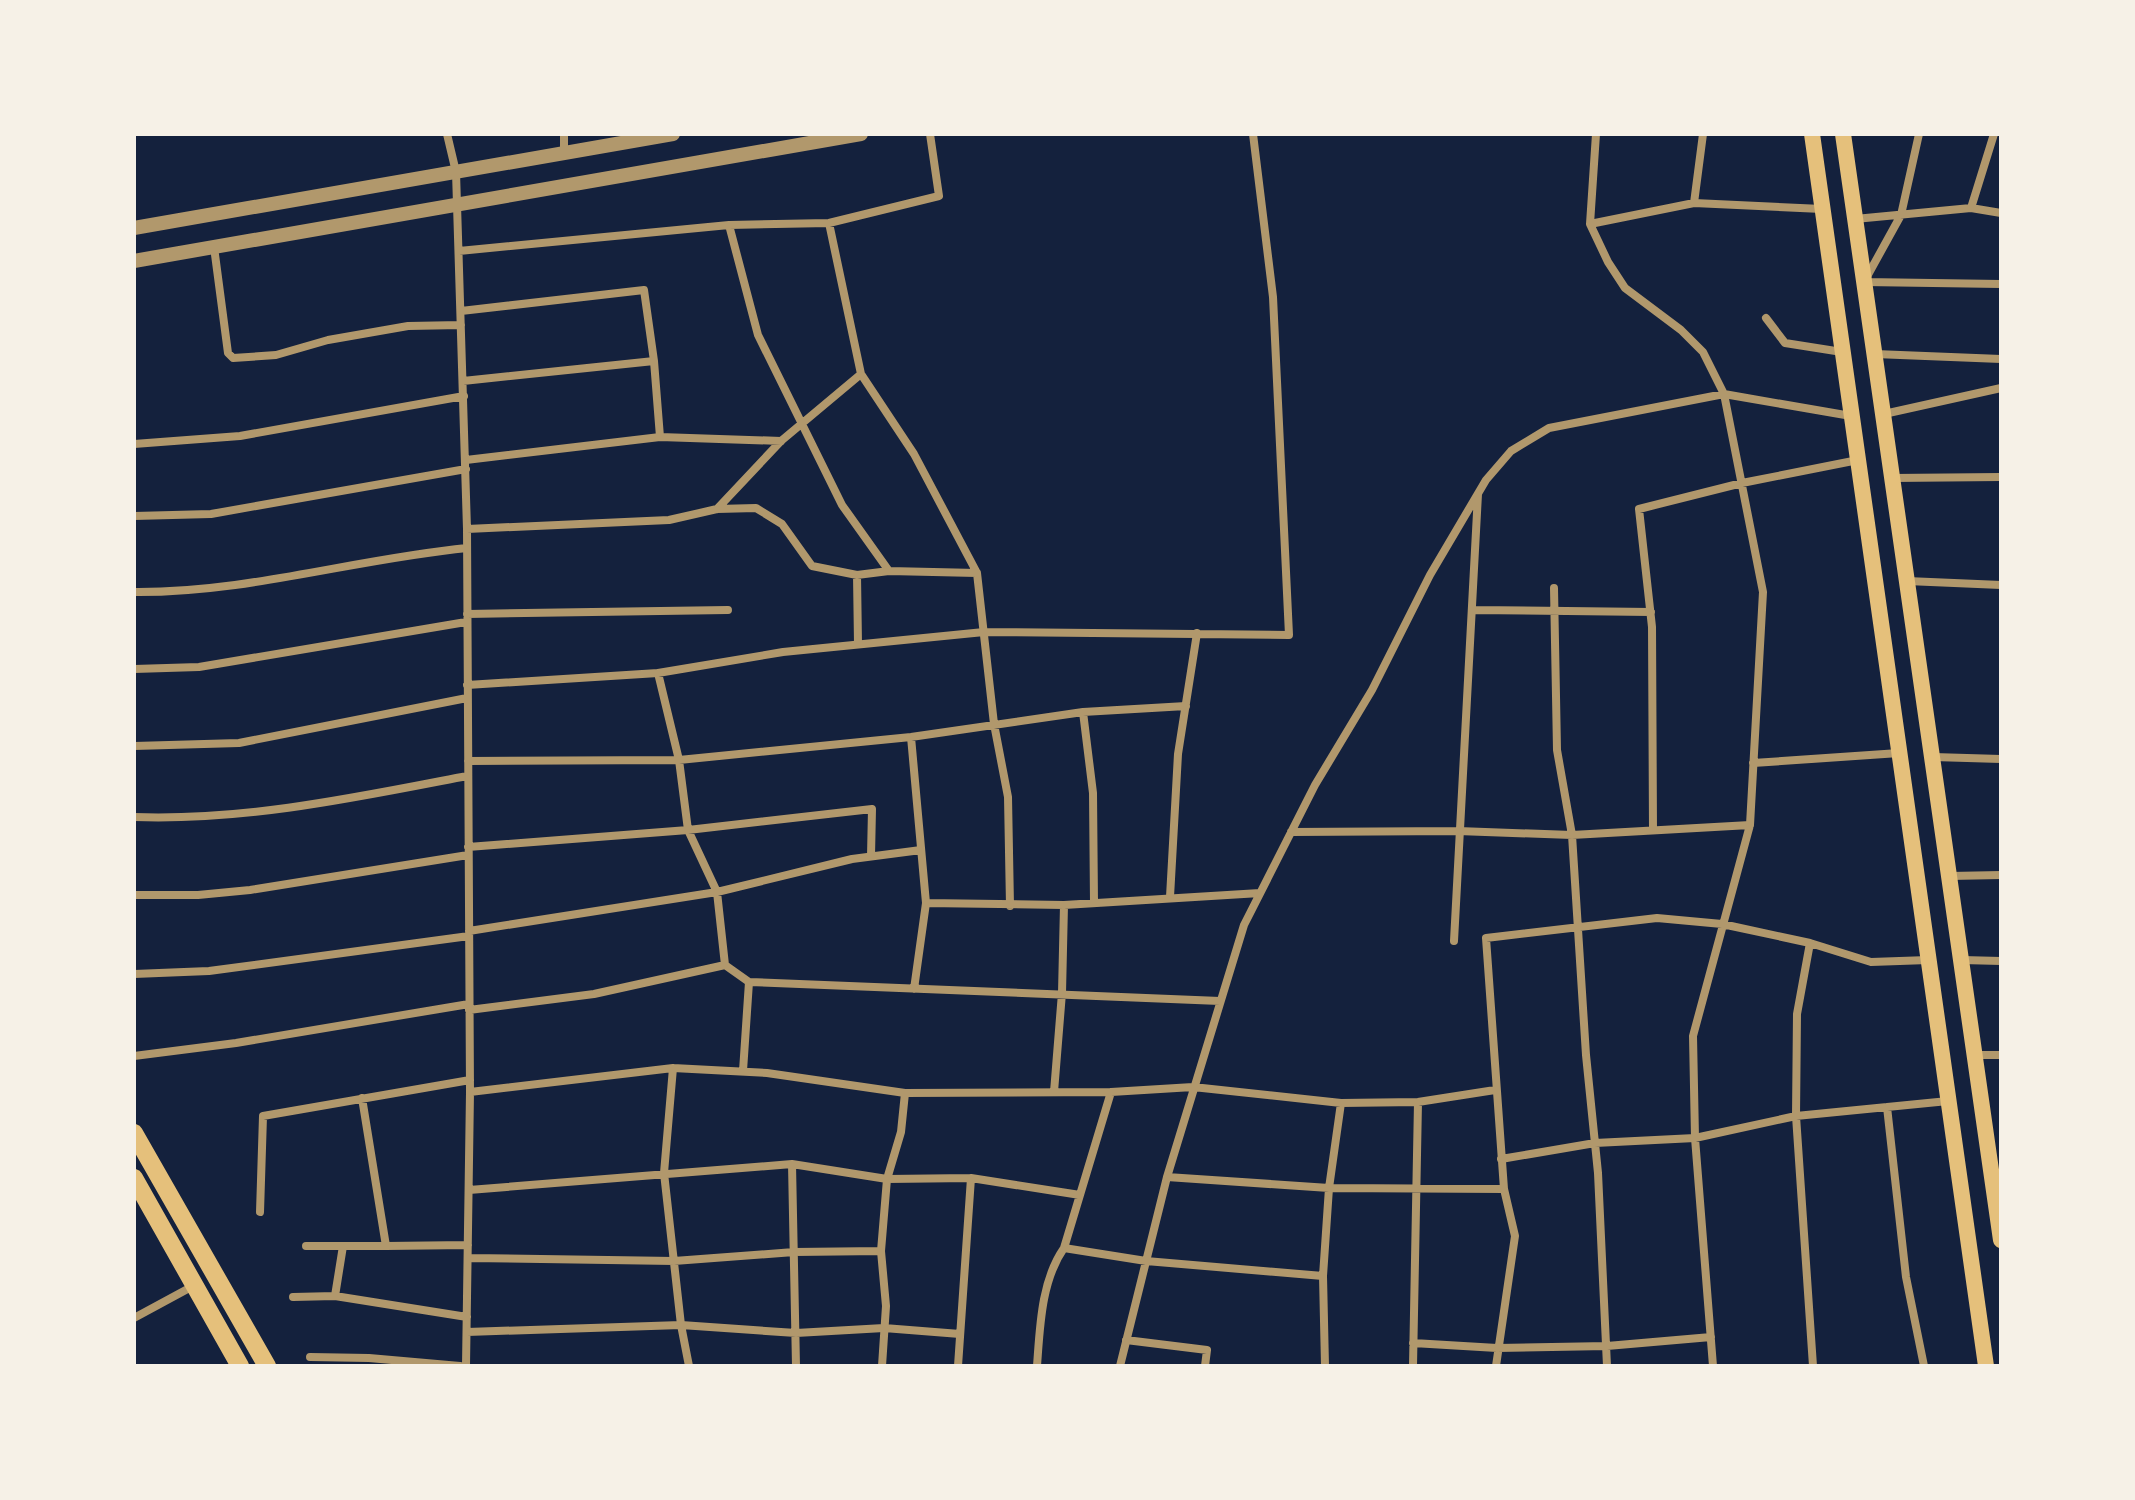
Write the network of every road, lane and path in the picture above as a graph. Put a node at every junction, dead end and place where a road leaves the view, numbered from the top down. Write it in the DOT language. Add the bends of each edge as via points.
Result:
graph roads {
  1 [pos="447,134"];
  2 [pos="564,134"];
  3 [pos="673,134"];
  4 [pos="861,134"];
  5 [pos="930,134"];
  6 [pos="1253,134"];
  7 [pos="1596,134"];
  8 [pos="1703,134"];
  9 [pos="1812,134"];
  10 [pos="1843,134"];
  11 [pos="1919,134"];
  12 [pos="1994,134"];
  13 [pos="635,137"];
  14 [pos="564,153"];
  15 [pos="456,172"];
  16 [pos="1694,203"];
  17 [pos="457,205"];
  18 [pos="1971,208"];
  19 [pos="1823,209"];
  20 [pos="2001,213"];
  21 [pos="1901,215"];
  22 [pos="1855,219"];
  23 [pos="829,223"];
  24 [pos="1590,224"];
  25 [pos="729,225"];
  26 [pos="134,228"];
  27 [pos="214,247"];
  28 [pos="459,251"];
  29 [pos="134,261"];
  30 [pos="1864,282"];
  31 [pos="2001,284"];
  32 [pos="461,311"];
  33 [pos="1766,318"];
  34 [pos="461,325"];
  35 [pos="1842,352"];
  36 [pos="1875,354"];
  37 [pos="2001,359"];
  38 [pos="654,361"];
  39 [pos="861,374"];
  40 [pos="463,381"];
  41 [pos="2001,388"];
  42 [pos="1724,394"];
  43 [pos="464,396"];
  44 [pos="1883,414"];
  45 [pos="1851,416"];
  46 [pos="801,426"];
  47 [pos="660,437"];
  48 [pos="781,441"];
  49 [pos="134,444"];
  50 [pos="1858,460"];
  51 [pos="466,464"];
  52 [pos="2001,477"];
  53 [pos="1892,478"];
  54 [pos="1742,483"];
  55 [pos="1478,493"];
  56 [pos="717,509"];
  57 [pos="134,516"];
  58 [pos="467,529"];
  59 [pos="467,548"];
  60 [pos="889,571"];
  61 [pos="977,573"];
  62 [pos="857,575"];
  63 [pos="1907,581"];
  64 [pos="2001,585"];
  65 [pos="1554,588"];
  66 [pos="134,592"];
  67 [pos="728,610"];
  68 [pos="1472,610"];
  69 [pos="1555,612"];
  70 [pos="1651,612"];
  71 [pos="466,618"];
  72 [pos="984,632"];
  73 [pos="1197,633"];
  74 [pos="858,644"];
  75 [pos="134,669"];
  76 [pos="658,673"];
  77 [pos="467,685"];
  78 [pos="467,698"];
  79 [pos="1186,706"];
  80 [pos="1083,712"];
  81 [pos="994,724"];
  82 [pos="911,737"];
  83 [pos="134,746"];
  84 [pos="1899,753"];
  85 [pos="1932,757"];
  86 [pos="2001,759"];
  87 [pos="679,760"];
  88 [pos="468,761"];
  89 [pos="1753,763"];
  90 [pos="467,776"];
  91 [pos="134,817"];
  92 [pos="1750,825"];
  93 [pos="688,830"];
  94 [pos="1653,830"];
  95 [pos="1458,831"];
  96 [pos="1291,832"];
  97 [pos="1572,835"];
  98 [pos="921,850"];
  99 [pos="468,851"];
  100 [pos="871,856"];
  101 [pos="2001,875"];
  102 [pos="1949,876"];
  103 [pos="717,892"];
  104 [pos="1260,893"];
  105 [pos="134,895"];
  106 [pos="1170,897"];
  107 [pos="926,903"];
  108 [pos="1094,903"];
  109 [pos="1064,905"];
  110 [pos="1010,906"];
  111 [pos="1722,924"];
  112 [pos="1578,927"];
  113 [pos="469,934"];
  114 [pos="1454,941"];
  115 [pos="1810,943"];
  116 [pos="1929,960"];
  117 [pos="1961,960"];
  118 [pos="2001,961"];
  119 [pos="725,965"];
  120 [pos="134,974"];
  121 [pos="749,982"];
  122 [pos="914,989"];
  123 [pos="1062,993"];
  124 [pos="1220,1001"];
  125 [pos="469,1007"];
  126 [pos="1975,1055"];
  127 [pos="2001,1055"];
  128 [pos="134,1056"];
  129 [pos="673,1068"];
  130 [pos="743,1071"];
  131 [pos="470,1080"];
  132 [pos="1193,1087"];
  133 [pos="1495,1090"];
  134 [pos="470,1092"];
  135 [pos="1054,1092"];
  136 [pos="1111,1092"];
  137 [pos="905,1093"];
  138 [pos="362,1098"];
  139 [pos="1948,1101"];
  140 [pos="1418,1102"];
  141 [pos="1341,1103"];
  142 [pos="1887,1107"];
  143 [pos="1796,1116"];
  144 [pos="134,1133"];
  145 [pos="1695,1138"];
  146 [pos="1595,1143"];
  147 [pos="1501,1159"];
  148 [pos="792,1164"];
  149 [pos="664,1173"];
  150 [pos="1167,1177"];
  151 [pos="134,1178"];
  152 [pos="971,1178"];
  153 [pos="887,1179"];
  154 [pos="1329,1188"];
  155 [pos="1416,1189"];
  156 [pos="1504,1189"];
  157 [pos="469,1190"];
  158 [pos="1080,1195"];
  159 [pos="260,1212"];
  160 [pos="2001,1240"];
  161 [pos="468,1245"];
  162 [pos="306,1246"];
  163 [pos="343,1246"];
  164 [pos="386,1246"];
  165 [pos="1064,1248"];
  166 [pos="881,1251"];
  167 [pos="794,1252"];
  168 [pos="468,1258"];
  169 [pos="674,1261"];
  170 [pos="1146,1261"];
  171 [pos="1323,1276"];
  172 [pos="195,1285"];
  173 [pos="335,1296"];
  174 [pos="293,1297"];
  175 [pos="467,1317"];
  176 [pos="134,1318"];
  177 [pos="681,1325"];
  178 [pos="884,1328"];
  179 [pos="467,1332"];
  180 [pos="796,1333"];
  181 [pos="960,1334"];
  182 [pos="1711,1337"];
  183 [pos="1126,1340"];
  184 [pos="1413,1343"];
  185 [pos="1607,1346"];
  186 [pos="1497,1348"];
  187 [pos="310,1357"];
  188 [pos="240,1366"];
  189 [pos="267,1366"];
  190 [pos="463,1366"];
  191 [pos="689,1366"];
  192 [pos="796,1366"];
  193 [pos="882,1366"];
  194 [pos="958,1366"];
  195 [pos="1037,1366"];
  196 [pos="1120,1366"];
  197 [pos="1205,1366"];
  198 [pos="1325,1366"];
  199 [pos="1413,1366"];
  200 [pos="1496,1366"];
  201 [pos="1607,1366"];
  202 [pos="1713,1366"];
  203 [pos="1813,1366"];
  204 [pos="1924,1366"];
  205 [pos="1986,1366"];
  1 -- 15 [label="street"];
  2 -- 14 [label="street"];
  3 -- 13 [label="street"];
  4 -- 17 [label="street"];
  5 -- 23 [label="street" via="939,196"];
  6 -- 73 [label="street" via="1273,297 1289,635"];
  7 -- 24 [label="street"];
  8 -- 16 [label="street"];
  9 -- 19 [label="main road"];
  10 -- 22 [label="main road"];
  11 -- 21 [label="street"];
  12 -- 18 [label="street"];
  13 -- 14 [label="street"];
  14 -- 15 [label="street"];
  15 -- 17 [label="street"];
  15 -- 26 [label="street"];
  16 -- 19 [label="street"];
  16 -- 24 [label="street"];
  17 -- 27 [label="street"];
  17 -- 28 [label="street"];
  18 -- 20 [label="street"];
  18 -- 21 [label="street"];
  19 -- 35 [label="main road"];
  21 -- 22 [label="street"];
  21 -- 30 [label="street"];
  22 -- 30 [label="main road"];
  23 -- 25 [label="street"];
  23 -- 39 [label="street"];
  24 -- 42 [label="street" via="1625,288 1703,352"];
  25 -- 28 [label="street"];
  25 -- 46 [label="street" via="758,335"];
  27 -- 29 [label="street"];
  27 -- 34 [label="street" via="228,353 233,358 276,355 408,326"];
  28 -- 32 [label="street"];
  30 -- 31 [label="street"];
  30 -- 36 [label="main road"];
  32 -- 34 [label="street"];
  32 -- 38 [label="street" via="644,290"];
  33 -- 35 [label="street" via="1785,343"];
  34 -- 40 [label="street"];
  35 -- 45 [label="main road"];
  36 -- 37 [label="street"];
  36 -- 44 [label="main road"];
  38 -- 40 [label="street"];
  38 -- 47 [label="street"];
  39 -- 46 [label="street"];
  39 -- 61 [label="street" via="914,454"];
  40 -- 43 [label="street"];
  41 -- 44 [label="street"];
  42 -- 45 [label="street"];
  42 -- 54 [label="street"];
  42 -- 55 [label="street" via="1549,428 1511,451"];
  43 -- 49 [label="street" via="240,436"];
  43 -- 51 [label="street"];
  44 -- 53 [label="main road"];
  45 -- 50 [label="main road"];
  46 -- 48 [label="street"];
  46 -- 60 [label="street" via="842,505"];
  47 -- 48 [label="street"];
  47 -- 51 [label="street"];
  48 -- 56 [label="street"];
  50 -- 54 [label="street"];
  50 -- 84 [label="main road"];
  51 -- 57 [label="street" via="211,514"];
  51 -- 58 [label="street"];
  52 -- 53 [label="street"];
  53 -- 63 [label="main road"];
  54 -- 70 [label="street" via="1639,509"];
  54 -- 89 [label="street" via="1763,592"];
  55 -- 68 [label="street"];
  55 -- 96 [label="street"];
  56 -- 58 [label="street" via="669,520"];
  56 -- 62 [label="street" via="756,508 782,524 812,566"];
  58 -- 59 [label="street"];
  59 -- 66 [label="street" via="239,586"];
  59 -- 71 [label="street"];
  60 -- 61 [label="street"];
  60 -- 62 [label="street"];
  61 -- 72 [label="street"];
  62 -- 74 [label="street"];
  63 -- 64 [label="street"];
  63 -- 85 [label="main road"];
  65 -- 69 [label="street"];
  67 -- 71 [label="street"];
  68 -- 69 [label="street"];
  68 -- 95 [label="street"];
  69 -- 70 [label="street"];
  69 -- 97 [label="street" via="1557,750"];
  70 -- 94 [label="street"];
  71 -- 75 [label="street" via="199,667"];
  71 -- 77 [label="street"];
  72 -- 73 [label="street"];
  72 -- 74 [label="street"];
  72 -- 81 [label="street"];
  73 -- 79 [label="street"];
  74 -- 76 [label="street"];
  76 -- 77 [label="street"];
  76 -- 87 [label="street"];
  77 -- 78 [label="street"];
  78 -- 83 [label="street" via="239,743"];
  78 -- 88 [label="street"];
  79 -- 80 [label="street"];
  79 -- 106 [label="street"];
  80 -- 81 [label="street"];
  80 -- 108 [label="street" via="1093,793"];
  81 -- 82 [label="street"];
  81 -- 110 [label="street" via="1008,797"];
  82 -- 87 [label="street"];
  82 -- 98 [label="street"];
  84 -- 89 [label="street"];
  84 -- 116 [label="main road"];
  85 -- 86 [label="street"];
  85 -- 102 [label="main road"];
  87 -- 88 [label="street"];
  87 -- 93 [label="street"];
  88 -- 90 [label="street"];
  89 -- 92 [label="street"];
  90 -- 91 [label="street" via="251,812"];
  90 -- 99 [label="street"];
  92 -- 94 [label="street"];
  92 -- 111 [label="street"];
  93 -- 99 [label="street"];
  93 -- 100 [label="street" via="872,809"];
  93 -- 103 [label="street"];
  94 -- 97 [label="street"];
  95 -- 96 [label="street"];
  95 -- 97 [label="street"];
  95 -- 114 [label="street"];
  96 -- 104 [label="street"];
  97 -- 112 [label="street"];
  98 -- 100 [label="street"];
  98 -- 107 [label="street"];
  99 -- 105 [label="street" via="250,890"];
  99 -- 113 [label="street"];
  100 -- 103 [label="street"];
  101 -- 102 [label="street"];
  102 -- 117 [label="main road"];
  103 -- 113 [label="street"];
  103 -- 119 [label="street"];
  104 -- 106 [label="street"];
  104 -- 124 [label="street"];
  106 -- 108 [label="street"];
  107 -- 110 [label="street"];
  107 -- 122 [label="street"];
  108 -- 109 [label="street"];
  109 -- 110 [label="street"];
  109 -- 123 [label="street"];
  111 -- 112 [label="street" via="1657,918"];
  111 -- 115 [label="street"];
  111 -- 145 [label="street" via="1693,1036"];
  112 -- 133 [label="street" via="1486,938"];
  112 -- 146 [label="street"];
  113 -- 120 [label="street" via="209,971"];
  113 -- 125 [label="street"];
  115 -- 116 [label="street" via="1871,962"];
  115 -- 143 [label="street" via="1797,1014"];
  116 -- 139 [label="main road"];
  117 -- 118 [label="street"];
  117 -- 126 [label="main road"];
  119 -- 121 [label="street"];
  119 -- 125 [label="street" via="594,994"];
  121 -- 122 [label="street"];
  121 -- 130 [label="street"];
  122 -- 123 [label="street"];
  123 -- 124 [label="street"];
  123 -- 135 [label="street"];
  124 -- 132 [label="street"];
  125 -- 128 [label="street"];
  125 -- 131 [label="street"];
  126 -- 127 [label="street"];
  126 -- 160 [label="main road"];
  129 -- 130 [label="street"];
  129 -- 134 [label="street"];
  129 -- 149 [label="street"];
  130 -- 137 [label="street"];
  131 -- 134 [label="street"];
  131 -- 138 [label="street"];
  132 -- 136 [label="street"];
  132 -- 141 [label="street"];
  132 -- 150 [label="street"];
  133 -- 140 [label="street"];
  133 -- 147 [label="street"];
  134 -- 157 [label="street"];
  135 -- 136 [label="street"];
  135 -- 137 [label="street"];
  136 -- 158 [label="street"];
  137 -- 153 [label="street" via="901,1132"];
  138 -- 159 [label="street" via="263,1116"];
  138 -- 164 [label="street"];
  139 -- 142 [label="street"];
  139 -- 205 [label="main road"];
  140 -- 141 [label="street"];
  140 -- 155 [label="street"];
  141 -- 154 [label="street"];
  142 -- 143 [label="street"];
  142 -- 204 [label="street" via="1906,1277"];
  143 -- 145 [label="street"];
  143 -- 203 [label="street"];
  144 -- 189 [label="main road"];
  145 -- 146 [label="street"];
  145 -- 182 [label="street"];
  146 -- 147 [label="street"];
  146 -- 185 [label="street"];
  147 -- 156 [label="street"];
  148 -- 149 [label="street"];
  148 -- 153 [label="street"];
  148 -- 167 [label="street"];
  149 -- 157 [label="street"];
  149 -- 169 [label="street"];
  150 -- 154 [label="street"];
  150 -- 170 [label="street"];
  151 -- 172 [label="main road"];
  152 -- 153 [label="street"];
  152 -- 158 [label="street"];
  152 -- 181 [label="street"];
  153 -- 166 [label="street"];
  154 -- 155 [label="street"];
  154 -- 171 [label="street"];
  155 -- 156 [label="street"];
  155 -- 184 [label="street"];
  156 -- 186 [label="street" via="1515,1236"];
  157 -- 161 [label="street"];
  158 -- 165 [label="street"];
  161 -- 164 [label="street"];
  161 -- 168 [label="street"];
  162 -- 163 [label="street"];
  163 -- 164 [label="street"];
  163 -- 173 [label="street"];
  165 -- 170 [label="street"];
  165 -- 195 [label="street" via="1053,1264"];
  166 -- 167 [label="street"];
  166 -- 178 [label="street"];
  167 -- 169 [label="street"];
  167 -- 180 [label="street"];
  168 -- 169 [label="street"];
  168 -- 175 [label="street"];
  169 -- 177 [label="street"];
  170 -- 171 [label="street"];
  170 -- 183 [label="street"];
  171 -- 198 [label="street"];
  172 -- 176 [label="street"];
  172 -- 188 [label="main road"];
  173 -- 174 [label="street"];
  173 -- 175 [label="street"];
  175 -- 179 [label="street"];
  177 -- 179 [label="street"];
  177 -- 180 [label="street"];
  177 -- 191 [label="street"];
  178 -- 180 [label="street"];
  178 -- 181 [label="street"];
  178 -- 193 [label="street"];
  179 -- 190 [label="street"];
  180 -- 192 [label="street"];
  181 -- 194 [label="street"];
  182 -- 185 [label="street"];
  182 -- 202 [label="street"];
  183 -- 196 [label="street"];
  183 -- 197 [label="street" via="1207,1350"];
  184 -- 186 [label="street"];
  184 -- 199 [label="street"];
  185 -- 186 [label="street"];
  185 -- 201 [label="street"];
  186 -- 200 [label="street"];
  187 -- 190 [label="street"];
}
